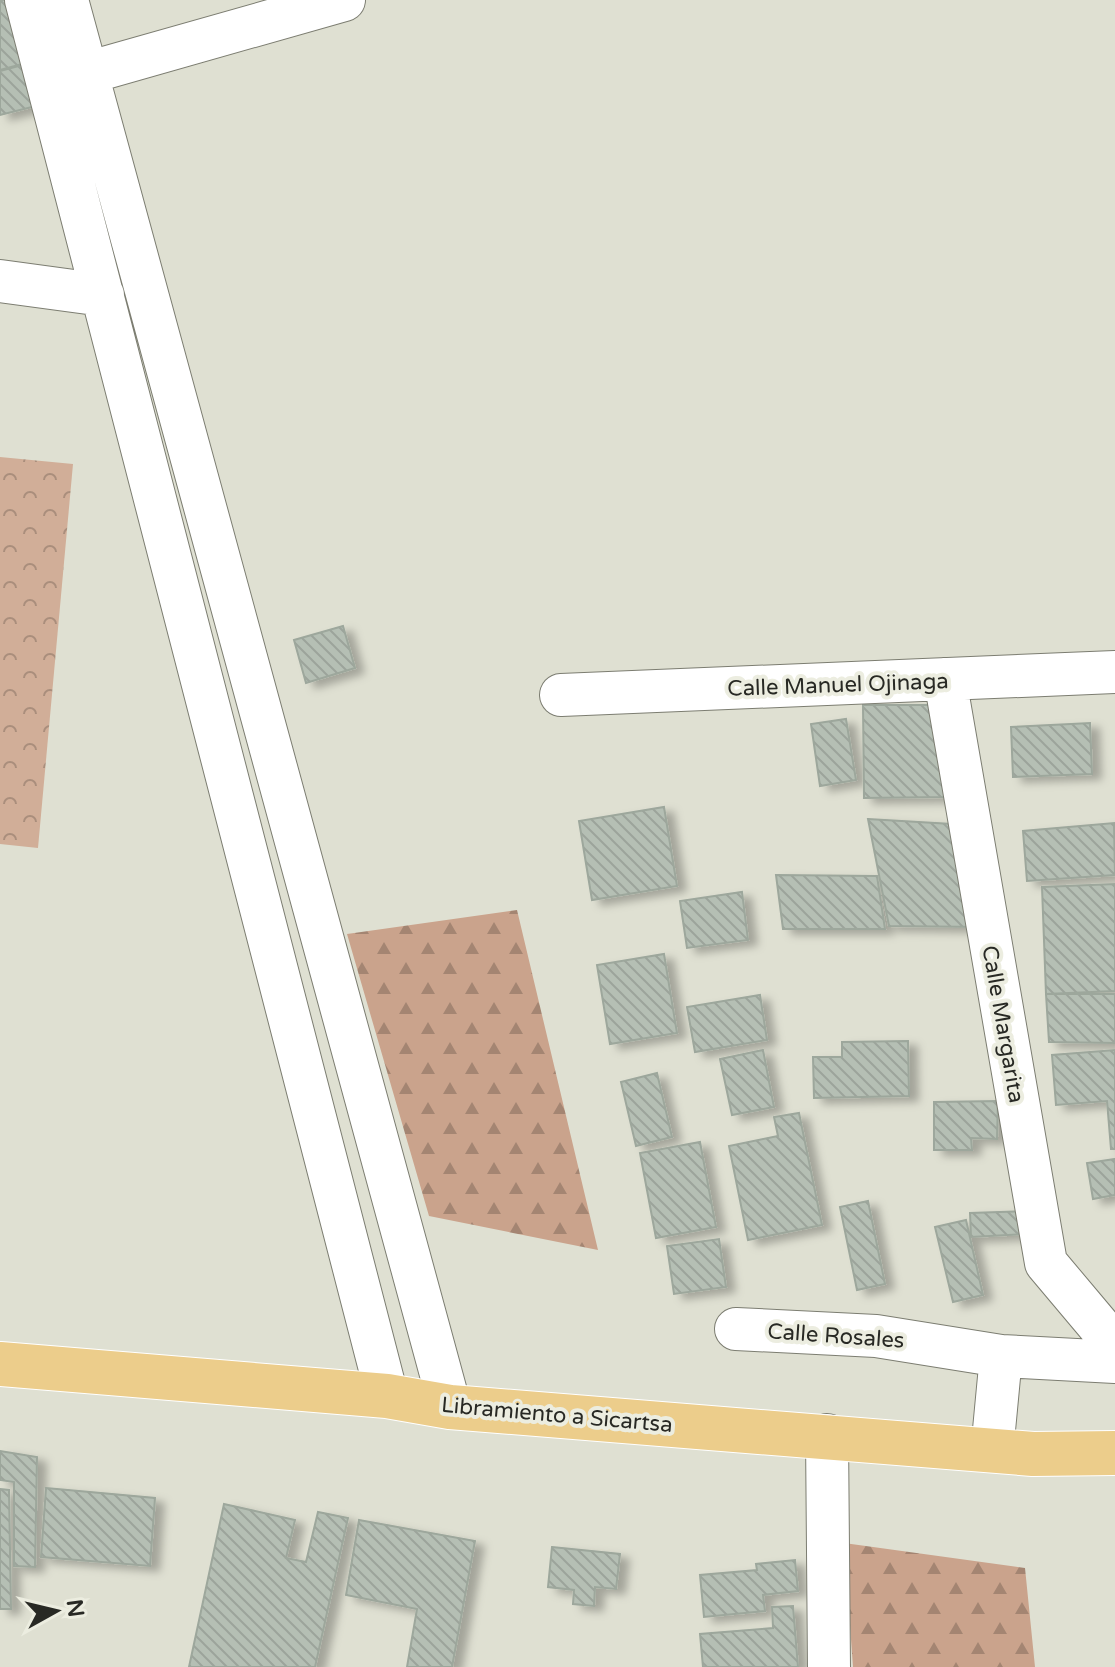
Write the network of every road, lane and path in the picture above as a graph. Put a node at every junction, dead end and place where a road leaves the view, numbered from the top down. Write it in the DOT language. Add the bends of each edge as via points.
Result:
graph roads {
  1 [pos="26,0"];
  2 [pos="67,0"];
  3 [pos="344,0"];
  4 [pos="87,73"];
  5 [pos="0,281"];
  6 [pos="103,295"];
  7 [pos="1115,672"];
  8 [pos="945,679"];
  9 [pos="561,695"];
  10 [pos="736,1329"];
  11 [pos="1115,1345"];
  12 [pos="1001,1356"];
  13 [pos="1115,1362"];
  14 [pos="0,1364"];
  15 [pos="387,1396"];
  16 [pos="450,1407"];
  17 [pos="827,1435"];
  18 [pos="992,1451"];
  19 [pos="1115,1453"];
  20 [pos="829,1667"];
  1 -- 6 [label="street"];
  2 -- 4 [label="street"];
  3 -- 4 [label="street"];
  4 -- 16 [label="street"];
  5 -- 6 [label="street"];
  6 -- 15 [label="street"];
  7 -- 8 [label="street, Calle Manuel Ojinaga"];
  8 -- 9 [label="street, Calle Manuel Ojinaga"];
  8 -- 11 [label="street, Calle Margarita" via="1046,1263"];
  10 -- 12 [label="street, Calle Rosales" via="876,1336"];
  12 -- 13 [label="street, Calle Rosales"];
  12 -- 18 [label="street"];
  14 -- 15 [label="main road, Libramiento a Sicartsa"];
  15 -- 16 [label="main road, Libramiento a Sicartsa"];
  16 -- 17 [label="main road, Libramiento a Sicartsa"];
  17 -- 18 [label="main road, Libramiento a Sicartsa"];
  17 -- 20 [label="street"];
  18 -- 19 [label="main road, Libramiento a Sicartsa"];
}
